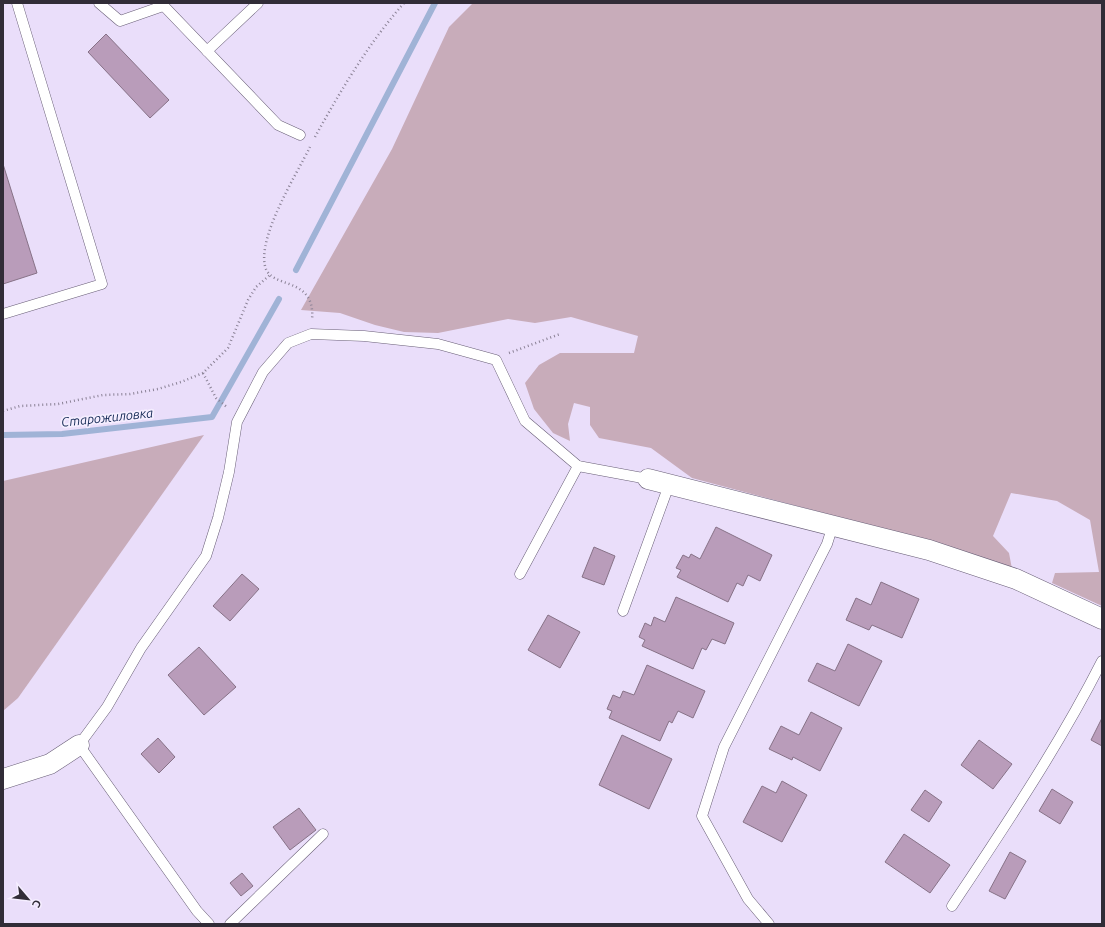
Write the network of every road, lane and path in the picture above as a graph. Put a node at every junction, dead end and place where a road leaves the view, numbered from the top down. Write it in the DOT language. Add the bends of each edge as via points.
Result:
graph roads {
  1 [pos="17,3"];
  2 [pos="99,3"];
  3 [pos="258,3"];
  4 [pos="404,3"];
  5 [pos="162,4"];
  6 [pos="207,51"];
  7 [pos="300,135"];
  8 [pos="270,275"];
  9 [pos="313,309"];
  10 [pos="3,314"];
  11 [pos="560,334"];
  12 [pos="496,360"];
  13 [pos="203,373"];
  14 [pos="225,406"];
  15 [pos="3,410"];
  16 [pos="578,466"];
  17 [pos="648,479"];
  18 [pos="670,485"];
  19 [pos="833,525"];
  20 [pos="520,574"];
  21 [pos="623,611"];
  22 [pos="1102,619"];
  23 [pos="1102,661"];
  24 [pos="79,745"];
  25 [pos="3,779"];
  26 [pos="323,834"];
  27 [pos="952,906"];
  28 [pos="208,924"];
  29 [pos="230,924"];
  30 [pos="769,924"];
  1 -- 10 [label="lane" via="102,284"];
  2 -- 5 [label="lane" via="120,21"];
  3 -- 6 [label="lane"];
  4 -- 8 [label="path" via="342,88 267,233 264,257 265,268"];
  5 -- 6 [label="lane"];
  6 -- 7 [label="lane" via="278,125"];
  8 -- 9 [label="path" via="292,284 307,294"];
  8 -- 13 [label="path" via="256,287 248,300 228,348"];
  11 -- 12 [label="path" via="513,350"];
  12 -- 16 [label="lane" via="525,421"];
  12 -- 24 [label="lane" via="438,344 364,336 311,334 288,343 263,372 237,422 226,488 206,556 141,648 107,707"];
  13 -- 14 [label="path" via="216,398"];
  13 -- 15 [label="path" via="158,389"];
  16 -- 17 [label="lane"];
  16 -- 20 [label="lane"];
  17 -- 18 [label="street"];
  18 -- 19 [label="street"];
  18 -- 21 [label="lane"];
  19 -- 22 [label="street" via="929,550 1016,579"];
  19 -- 30 [label="lane" via="827,544 724,747 702,816 748,899"];
  23 -- 27 [label="lane" via="1083,698 996,840"];
  24 -- 25 [label="street" via="50,764"];
  24 -- 28 [label="lane"];
  26 -- 29 [label="lane"];
}
